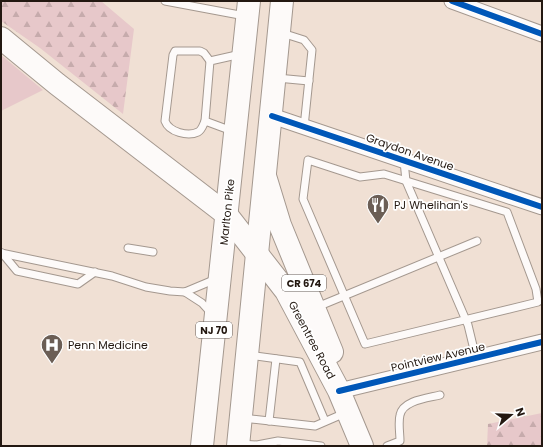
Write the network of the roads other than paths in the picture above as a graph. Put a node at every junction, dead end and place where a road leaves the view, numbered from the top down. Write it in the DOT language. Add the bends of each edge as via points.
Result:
graph roads {
  1 [pos="165,1"];
  2 [pos="282,1"];
  3 [pos="452,1"];
  4 [pos="248,9"];
  5 [pos="279,32"];
  6 [pos="542,34"];
  7 [pos="1,38"];
  8 [pos="243,54"];
  9 [pos="210,61"];
  10 [pos="275,78"];
  11 [pos="309,81"];
  12 [pos="272,116"];
  13 [pos="205,121"];
  14 [pos="304,127"];
  15 [pos="235,132"];
  16 [pos="404,160"];
  17 [pos="265,176"];
  18 [pos="406,181"];
  19 [pos="542,207"];
  20 [pos="226,214"];
  21 [pos="477,241"];
  22 [pos="128,248"];
  23 [pos="153,252"];
  24 [pos="1,253"];
  25 [pos="258,253"];
  26 [pos="439,256"];
  27 [pos="95,272"];
  28 [pos="220,277"];
  29 [pos="185,292"];
  30 [pos="344,296"];
  31 [pos="306,312"];
  32 [pos="216,319"];
  33 [pos="466,320"];
  34 [pos="542,342"];
  35 [pos="247,355"];
  36 [pos="476,358"];
  37 [pos="276,359"];
  38 [pos="339,391"];
  39 [pos="440,395"];
  40 [pos="348,412"];
  41 [pos="240,418"];
  42 [pos="269,421"];
  43 [pos="325,421"];
  44 [pos="402,443"];
  45 [pos="238,445"];
  46 [pos="202,446"];
  47 [pos="321,446"];
  48 [pos="360,446"];
  49 [pos="386,446"];
  1 -- 4 [label="lane"];
  2 -- 5 [label="main road"];
  3 -- 6 [label="street"];
  4 -- 8 [label="main road, Marlton Pike / NJ 70"];
  5 -- 10 [label="main road"];
  5 -- 11 [label="lane" via="304,40 312,50"];
  7 -- 20 [label="main road, Greentree Road"];
  8 -- 9 [label="lane"];
  8 -- 15 [label="main road, Marlton Pike / NJ 70"];
  9 -- 13 [label="lane"];
  9 -- 13 [label="lane" via="200,51 175,51 165,121 177,132 194,133 201,130"];
  10 -- 11 [label="lane"];
  10 -- 12 [label="main road"];
  11 -- 14 [label="lane"];
  12 -- 14 [label="street, Graydon Avenue"];
  12 -- 17 [label="main road"];
  13 -- 15 [label="lane"];
  14 -- 16 [label="street, Graydon Avenue"];
  15 -- 20 [label="main road, Marlton Pike / NJ 70"];
  16 -- 18 [label="lane"];
  16 -- 19 [label="street, Graydon Avenue"];
  17 -- 25 [label="main road"];
  17 -- 31 [label="main road, Greentree Road / CR 674"];
  18 -- 26 [label="lane"];
  18 -- 30 [label="lane" via="384,174 360,177 308,160 303,199"];
  18 -- 33 [label="lane" via="507,212 536,289 538,302"];
  20 -- 25 [label="main road, Greentree Road / CR 674"];
  20 -- 28 [label="main road, Marlton Pike / NJ 70"];
  21 -- 26 [label="lane"];
  22 -- 23 [label="lane"];
  24 -- 27 [label="lane"];
  24 -- 27 [label="lane" via="17,271 78,284"];
  25 -- 31 [label="main road, Greentree Road / CR 674"];
  25 -- 35 [label="main road"];
  26 -- 30 [label="lane"];
  26 -- 33 [label="lane"];
  27 -- 29 [label="lane" via="146,288"];
  28 -- 29 [label="lane"];
  28 -- 32 [label="main road, Marlton Pike / NJ 70"];
  29 -- 32 [label="lane" via="202,303"];
  30 -- 31 [label="lane"];
  30 -- 33 [label="lane" via="365,344"];
  31 -- 38 [label="main road, Greentree Road / CR 674" via="334,358"];
  32 -- 46 [label="main road, Marlton Pike / NJ 70"];
  33 -- 36 [label="lane"];
  34 -- 36 [label="street, Pointview Avenue"];
  35 -- 37 [label="lane"];
  35 -- 41 [label="main road"];
  36 -- 38 [label="street, Pointview Avenue"];
  37 -- 42 [label="lane"];
  37 -- 43 [label="lane" via="300,362"];
  38 -- 40 [label="main road, Greentree Road / CR 674"];
  39 -- 44 [label="lane" via="406,406 400,416"];
  40 -- 43 [label="lane"];
  40 -- 48 [label="main road, Greentree Road / CR 674"];
  41 -- 42 [label="lane"];
  41 -- 45 [label="main road"];
  42 -- 43 [label="lane" via="315,426"];
  44 -- 49 [label="lane"];
  45 -- 47 [label="lane" via="278,441"];
}
